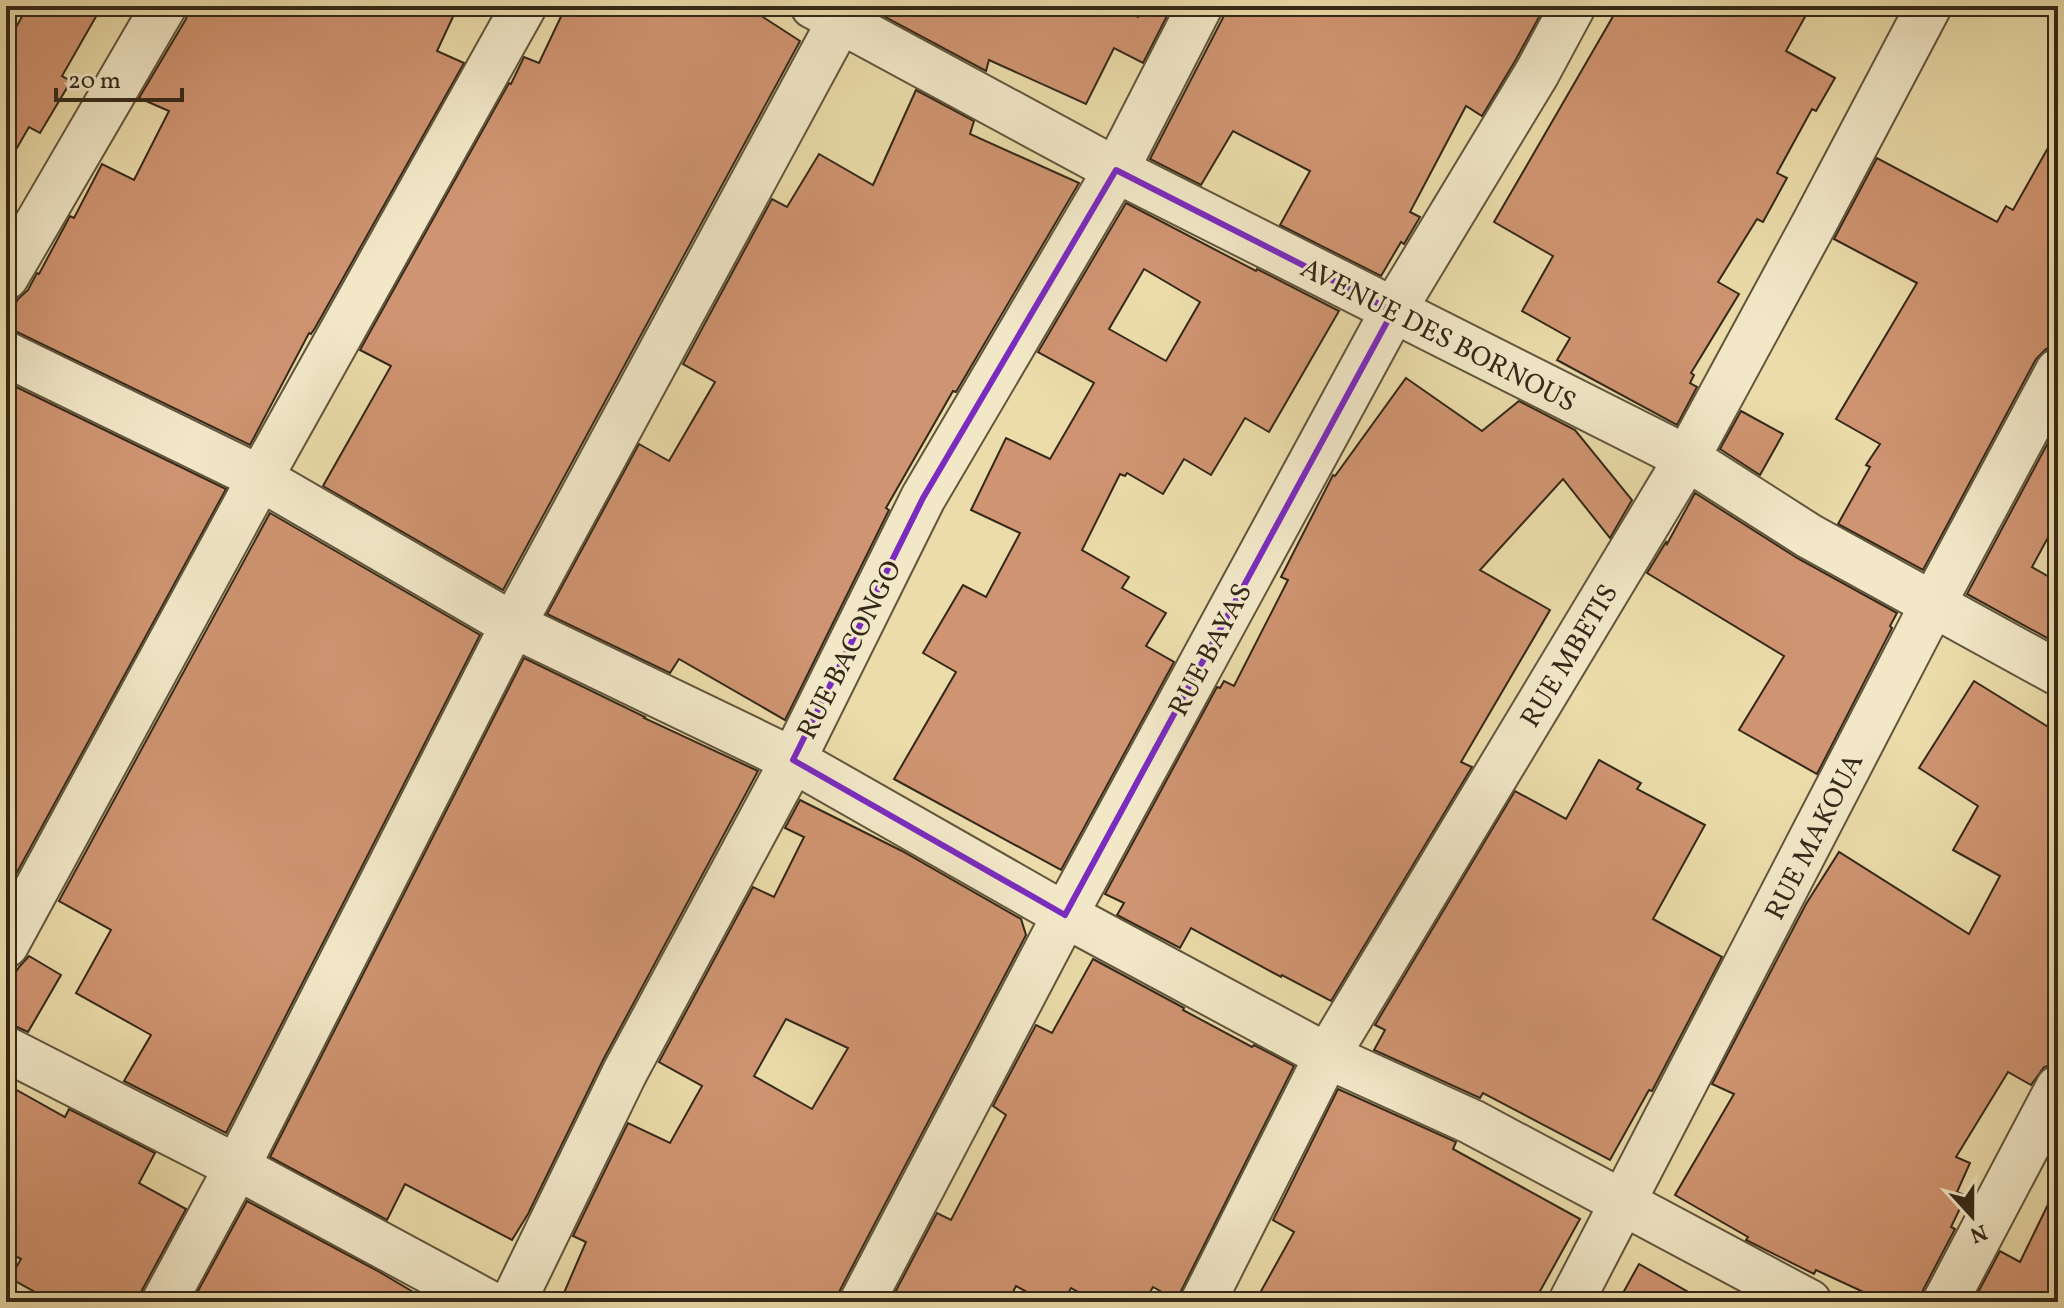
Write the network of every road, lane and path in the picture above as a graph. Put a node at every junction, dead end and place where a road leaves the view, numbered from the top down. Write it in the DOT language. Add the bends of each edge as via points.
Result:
graph roads {
  1 [pos="164,6"];
  2 [pos="524,6"];
  3 [pos="1200,6"];
  4 [pos="1573,6"];
  5 [pos="1929,6"];
  6 [pos="834,11"];
  7 [pos="1116,170"];
  8 [pos="6,277"];
  9 [pos="1393,311"];
  10 [pos="6,354"];
  11 [pos="2058,371"];
  12 [pos="1687,458"];
  13 [pos="260,478"];
  14 [pos="1933,604"];
  15 [pos="513,625"];
  16 [pos="2058,673"];
  17 [pos="793,760"];
  18 [pos="1065,915"];
  19 [pos="6,945"];
  20 [pos="6,1049"];
  21 [pos="1327,1056"];
  22 [pos="2058,1088"];
  23 [pos="237,1167"];
  24 [pos="1624,1203"];
  25 [pos="164,1302"];
  26 [pos="487,1302"];
  27 [pos="513,1302"];
  28 [pos="862,1302"];
  29 [pos="1203,1302"];
  30 [pos="1571,1302"];
  31 [pos="1809,1302"];
  32 [pos="1945,1302"];
  1 -- 8 [label="street"];
  2 -- 13 [label="street"];
  3 -- 7 [label="street, RUE BACONGO"];
  4 -- 9 [label="street, RUE BAYAS"];
  5 -- 12 [label="street, RUE MBETIS"];
  6 -- 7 [label="street, AVENUE DES BORNOUS"];
  6 -- 15 [label="street"];
  7 -- 9 [label="street, AVENUE DES BORNOUS"];
  7 -- 17 [label="street, RUE BACONGO" via="923,498"];
  9 -- 12 [label="street, AVENUE DES BORNOUS"];
  9 -- 18 [label="street, RUE BAYAS"];
  10 -- 13 [label="street"];
  11 -- 14 [label="street, RUE MAKOUA"];
  12 -- 14 [label="street, AVENUE DES BORNOUS" via="1809,536"];
  12 -- 21 [label="street, RUE MBETIS"];
  13 -- 15 [label="street"];
  13 -- 19 [label="street"];
  14 -- 16 [label="street, AVENUE DES BORNOUS"];
  14 -- 24 [label="street, RUE MAKOUA"];
  15 -- 17 [label="street"];
  15 -- 23 [label="street"];
  17 -- 18 [label="street"];
  17 -- 27 [label="street, RUE BACONGO" via="625,1072"];
  18 -- 21 [label="street"];
  18 -- 28 [label="street, RUE BAYAS"];
  20 -- 23 [label="street"];
  21 -- 24 [label="street" via="1472,1122"];
  21 -- 29 [label="street, RUE MBETIS"];
  22 -- 32 [label="street"];
  23 -- 25 [label="street"];
  23 -- 26 [label="street"];
  24 -- 30 [label="street, RUE MAKOUA"];
  24 -- 31 [label="street"];
}
